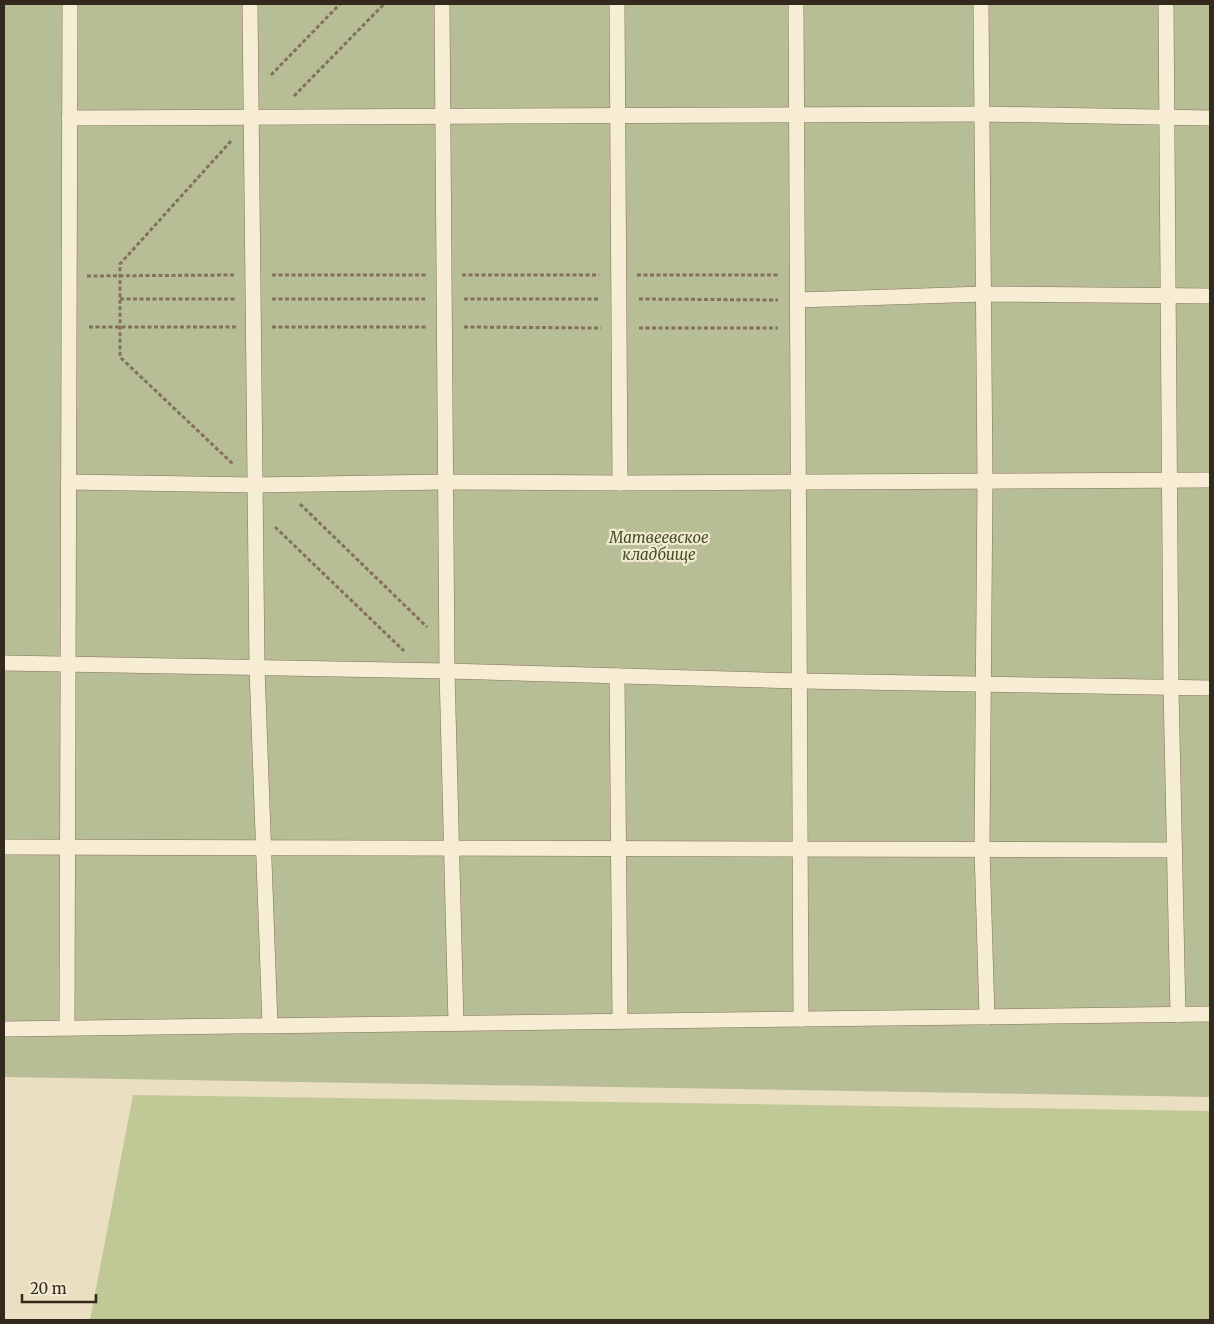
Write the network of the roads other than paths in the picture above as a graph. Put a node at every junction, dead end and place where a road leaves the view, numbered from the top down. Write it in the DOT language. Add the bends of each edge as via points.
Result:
graph roads {
  1 [pos="70,4"];
  2 [pos="250,4"];
  3 [pos="442,4"];
  4 [pos="617,4"];
  5 [pos="796,4"];
  6 [pos="980,4"];
  7 [pos="1166,4"];
  8 [pos="982,114"];
  9 [pos="618,115"];
  10 [pos="797,115"];
  11 [pos="443,117"];
  12 [pos="1167,117"];
  13 [pos="69,118"];
  14 [pos="251,118"];
  15 [pos="1210,118"];
  16 [pos="984,294"];
  17 [pos="1168,295"];
  18 [pos="1210,296"];
  19 [pos="798,300"];
  20 [pos="1170,480"];
  21 [pos="1210,480"];
  22 [pos="985,481"];
  23 [pos="69,482"];
  24 [pos="445,482"];
  25 [pos="800,482"];
  26 [pos="620,483"];
  27 [pos="255,485"];
  28 [pos="4,664"];
  29 [pos="69,665"];
  30 [pos="257,668"];
  31 [pos="447,671"];
  32 [pos="617,676"];
  33 [pos="800,681"];
  34 [pos="984,683"];
  35 [pos="1170,688"];
  36 [pos="1210,688"];
  37 [pos="4,847"];
  38 [pos="264,847"];
  39 [pos="452,847"];
  40 [pos="68,848"];
  41 [pos="619,848"];
  42 [pos="799,848"];
  43 [pos="982,849"];
  44 [pos="1175,850"];
  45 [pos="1210,1014"];
  46 [pos="1178,1015"];
  47 [pos="987,1017"];
  48 [pos="801,1019"];
  49 [pos="620,1021"];
  50 [pos="456,1023"];
  51 [pos="270,1025"];
  52 [pos="67,1028"];
  53 [pos="4,1029"];
  1 -- 13 [label="lane"];
  2 -- 14 [label="lane"];
  3 -- 11 [label="lane"];
  4 -- 9 [label="lane"];
  5 -- 10 [label="lane"];
  6 -- 8 [label="lane"];
  7 -- 12 [label="lane"];
  8 -- 10 [label="lane"];
  8 -- 12 [label="lane"];
  8 -- 16 [label="lane"];
  9 -- 10 [label="lane"];
  9 -- 11 [label="lane"];
  9 -- 26 [label="lane"];
  10 -- 19 [label="lane"];
  11 -- 14 [label="lane"];
  11 -- 24 [label="lane"];
  12 -- 15 [label="lane"];
  12 -- 17 [label="lane"];
  13 -- 14 [label="lane"];
  13 -- 23 [label="lane"];
  14 -- 27 [label="lane"];
  16 -- 17 [label="lane"];
  16 -- 19 [label="lane"];
  16 -- 22 [label="lane"];
  17 -- 18 [label="lane"];
  17 -- 20 [label="lane"];
  19 -- 25 [label="lane"];
  20 -- 21 [label="lane"];
  20 -- 22 [label="lane"];
  20 -- 35 [label="lane"];
  22 -- 25 [label="lane"];
  22 -- 34 [label="lane"];
  23 -- 27 [label="lane"];
  23 -- 29 [label="lane"];
  24 -- 26 [label="lane"];
  24 -- 27 [label="lane"];
  24 -- 31 [label="lane"];
  25 -- 26 [label="lane"];
  25 -- 33 [label="lane"];
  27 -- 30 [label="lane"];
  28 -- 29 [label="lane"];
  29 -- 30 [label="lane"];
  29 -- 40 [label="lane"];
  30 -- 31 [label="lane"];
  30 -- 38 [label="lane"];
  31 -- 32 [label="lane"];
  31 -- 39 [label="lane"];
  32 -- 33 [label="lane"];
  32 -- 41 [label="lane"];
  33 -- 34 [label="lane"];
  33 -- 42 [label="lane"];
  34 -- 35 [label="lane"];
  34 -- 43 [label="lane"];
  35 -- 36 [label="lane"];
  35 -- 44 [label="lane"];
  37 -- 40 [label="lane"];
  38 -- 39 [label="lane"];
  38 -- 40 [label="lane"];
  38 -- 51 [label="lane"];
  39 -- 41 [label="lane"];
  39 -- 50 [label="lane"];
  40 -- 52 [label="lane"];
  41 -- 42 [label="lane"];
  41 -- 49 [label="lane"];
  42 -- 43 [label="lane"];
  42 -- 48 [label="lane"];
  43 -- 44 [label="lane"];
  43 -- 47 [label="lane"];
  44 -- 46 [label="lane"];
  45 -- 46 [label="lane"];
  46 -- 47 [label="lane"];
  47 -- 48 [label="lane"];
  48 -- 49 [label="lane"];
  49 -- 50 [label="lane"];
  50 -- 51 [label="lane"];
  51 -- 52 [label="lane"];
  52 -- 53 [label="lane"];
}
